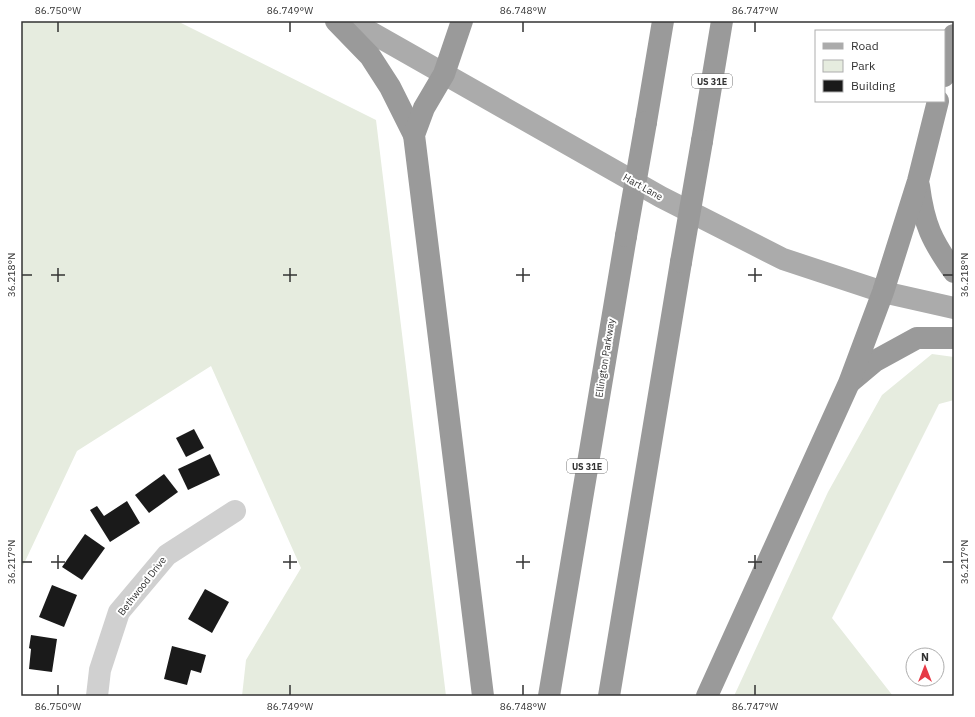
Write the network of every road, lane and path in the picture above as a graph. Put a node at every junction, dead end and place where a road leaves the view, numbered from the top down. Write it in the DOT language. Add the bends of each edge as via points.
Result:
graph roads {
  1 [pos="336,21"];
  2 [pos="351,21"];
  3 [pos="462,21"];
  4 [pos="663,21"];
  5 [pos="722,21"];
  6 [pos="954,35"];
  7 [pos="945,72"];
  8 [pos="444,74"];
  9 [pos="938,102"];
  10 [pos="414,135"];
  11 [pos="918,181"];
  12 [pos="954,272"];
  13 [pos="884,292"];
  14 [pos="954,308"];
  15 [pos="954,338"];
  16 [pos="849,383"];
  17 [pos="236,510"];
  18 [pos="98,696"];
  19 [pos="483,696"];
  20 [pos="549,696"];
  21 [pos="609,696"];
  22 [pos="707,696"];
  1 -- 10 [label="highway" via="370,56 390,87"];
  2 -- 8 [label="main road, Hart Lane"];
  3 -- 8 [label="highway"];
  4 -- 20 [label="highway, Ellington Parkway / US 31E, bridge"];
  5 -- 21 [label="highway, US 31E, bridge"];
  6 -- 7 [label="highway"];
  8 -- 10 [label="highway" via="424,108"];
  8 -- 13 [label="main road, Hart Lane" via="661,198 783,259"];
  9 -- 11 [label="highway"];
  10 -- 19 [label="highway"];
  11 -- 12 [label="highway" via="927,229 936,248"];
  11 -- 13 [label="highway"];
  13 -- 14 [label="main road, Hart Lane"];
  13 -- 16 [label="highway"];
  15 -- 16 [label="highway" via="917,338 875,361"];
  16 -- 22 [label="highway"];
  17 -- 18 [label="street, Bethwood Drive" via="167,555 119,612 100,670"];
}
